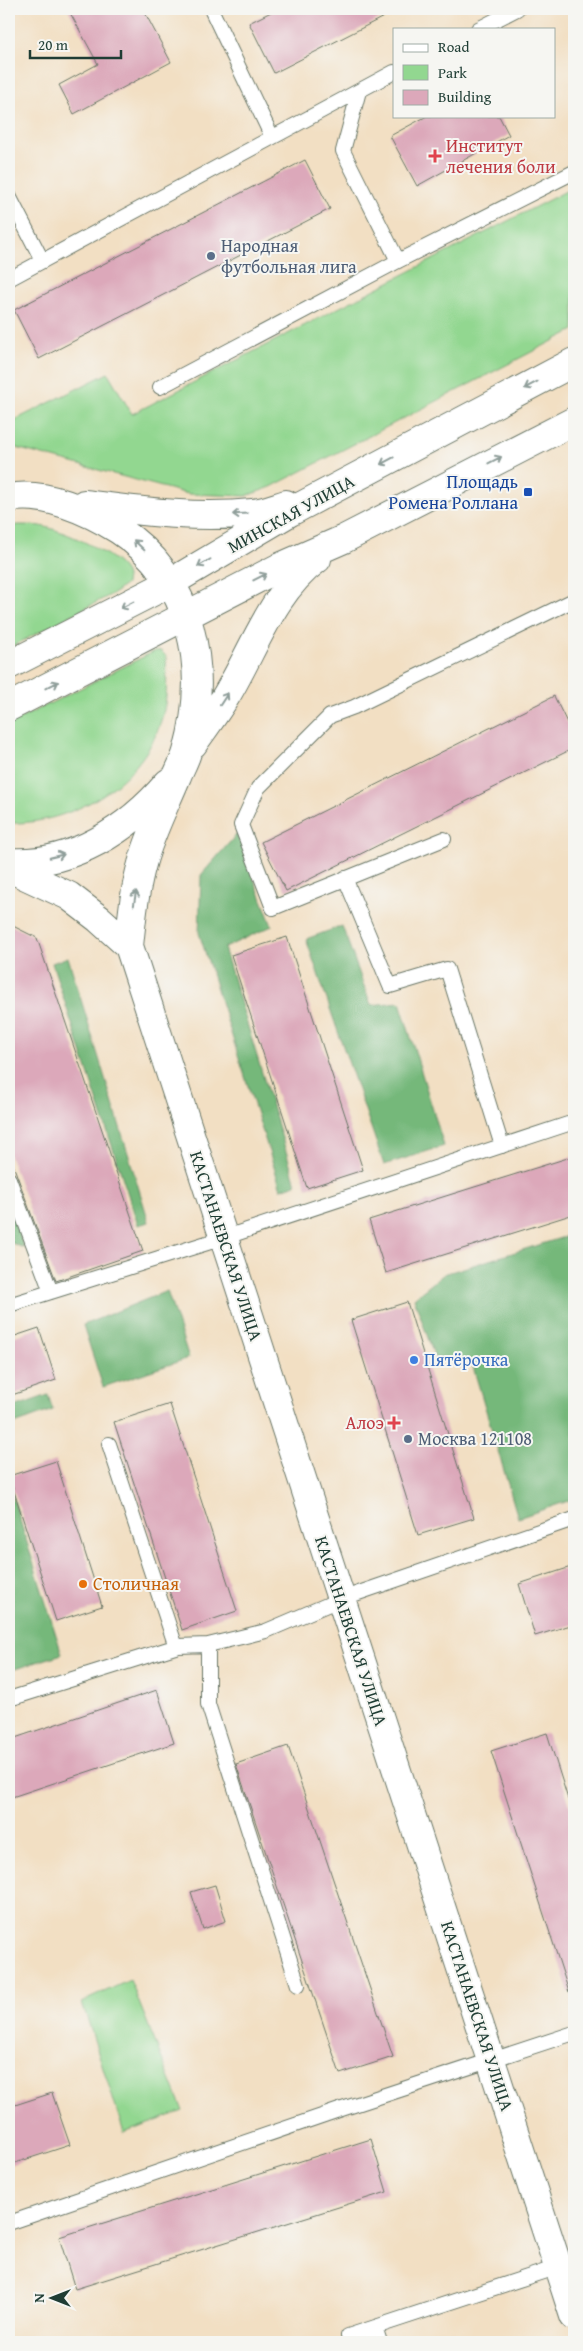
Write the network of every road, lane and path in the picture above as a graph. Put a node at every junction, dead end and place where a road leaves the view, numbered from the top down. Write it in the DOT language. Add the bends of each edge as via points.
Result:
graph roads {
  1 [pos="516,9"];
  2 [pos="214,10"];
  3 [pos="480,28"];
  4 [pos="393,73"];
  5 [pos="359,91"];
  6 [pos="272,137"];
  7 [pos="574,172"];
  8 [pos="9,196"];
  9 [pos="42,260"];
  10 [pos="398,261"];
  11 [pos="9,279"];
  12 [pos="574,362"];
  13 [pos="160,386"];
  14 [pos="574,421"];
  15 [pos="9,484"];
  16 [pos="322,495"];
  17 [pos="9,498"];
  18 [pos="53,500"];
  19 [pos="344,539"];
  20 [pos="170,583"];
  21 [pos="574,600"];
  22 [pos="186,616"];
  23 [pos="9,665"];
  24 [pos="9,707"];
  25 [pos="183,762"];
  26 [pos="444,839"];
  27 [pos="9,862"];
  28 [pos="9,868"];
  29 [pos="345,878"];
  30 [pos="129,946"];
  31 [pos="574,1122"];
  32 [pos="502,1146"];
  33 [pos="9,1179"];
  34 [pos="223,1238"];
  35 [pos="51,1292"];
  36 [pos="9,1306"];
  37 [pos="109,1444"];
  38 [pos="574,1519"];
  39 [pos="340,1599"];
  40 [pos="208,1645"];
  41 [pos="176,1646"];
  42 [pos="9,1700"];
  43 [pos="298,1985"];
  44 [pos="574,2033"];
  45 [pos="491,2061"];
  46 [pos="9,2223"];
  47 [pos="558,2267"];
  48 [pos="572,2303"];
  49 [pos="375,2327"];
  50 [pos="348,2336"];
  51 [pos="380,2342"];
  1 -- 3 [label="lane"];
  2 -- 6 [label="lane"];
  4 -- 5 [label="lane"];
  5 -- 6 [label="lane"];
  5 -- 10 [label="lane" via="343,151"];
  6 -- 9 [label="lane"];
  7 -- 10 [label="lane"];
  8 -- 9 [label="lane"];
  9 -- 11 [label="lane"];
  10 -- 13 [label="lane"];
  12 -- 16 [label="street, МИНСКАЯ УЛИЦА, one-way"];
  19 -- 14 [label="street, one-way"];
  15 -- 18 [label="street, КАСТАНАЕВСКАЯ УЛИЦА"];
  16 -- 18 [label="street, one-way" via="255,513 201,515 161,514"];
  16 -- 20 [label="street, МИНСКАЯ УЛИЦА, one-way"];
  17 -- 18 [label="street, КАСТАНАЕВСКАЯ УЛИЦА"];
  20 -- 18 [label="street, КАСТАНАЕВСКАЯ УЛИЦА, one-way" via="131,538 100,518"];
  22 -- 19 [label="street, one-way" via="280,566"];
  25 -- 19 [label="street, one-way" via="226,696 289,584"];
  20 -- 22 [label="street, КАСТАНАЕВСКАЯ УЛИЦА"];
  20 -- 23 [label="street, МИНСКАЯ УЛИЦА, one-way"];
  21 -- 29 [label="lane" via="330,716 258,788 241,825 273,908"];
  24 -- 22 [label="street, one-way"];
  22 -- 25 [label="street, КАСТАНАЕВСКАЯ УЛИЦА" via="198,674 195,716"];
  27 -- 25 [label="street, КАСТАНАЕВСКАЯ УЛИЦА, one-way" via="44,860 101,840 127,824 154,800"];
  30 -- 25 [label="street, КАСТАНАЕВСКАЯ УЛИЦА, one-way" via="142,864"];
  26 -- 29 [label="lane"];
  28 -- 30 [label="street" via="69,896"];
  29 -- 32 [label="lane" via="390,986 447,969"];
  30 -- 34 [label="street, КАСТАНАЕВСКАЯ УЛИЦА"];
  31 -- 32 [label="lane"];
  32 -- 34 [label="lane"];
  33 -- 35 [label="lane"];
  34 -- 35 [label="lane"];
  34 -- 39 [label="street, КАСТАНАЕВСКАЯ УЛИЦА"];
  35 -- 36 [label="lane"];
  37 -- 41 [label="lane"];
  38 -- 39 [label="lane"];
  39 -- 40 [label="lane" via="266,1631"];
  39 -- 45 [label="street, КАСТАНАЕВСКАЯ УЛИЦА"];
  40 -- 41 [label="lane"];
  40 -- 43 [label="lane" via="208,1704"];
  41 -- 42 [label="lane"];
  44 -- 45 [label="lane"];
  45 -- 46 [label="lane"];
  45 -- 47 [label="street, КАСТАНАЕВСКАЯ УЛИЦА"];
  47 -- 48 [label="street, КАСТАНАЕВСКАЯ УЛИЦА"];
  47 -- 49 [label="lane"];
  49 -- 50 [label="lane"];
  49 -- 51 [label="lane"];
}
